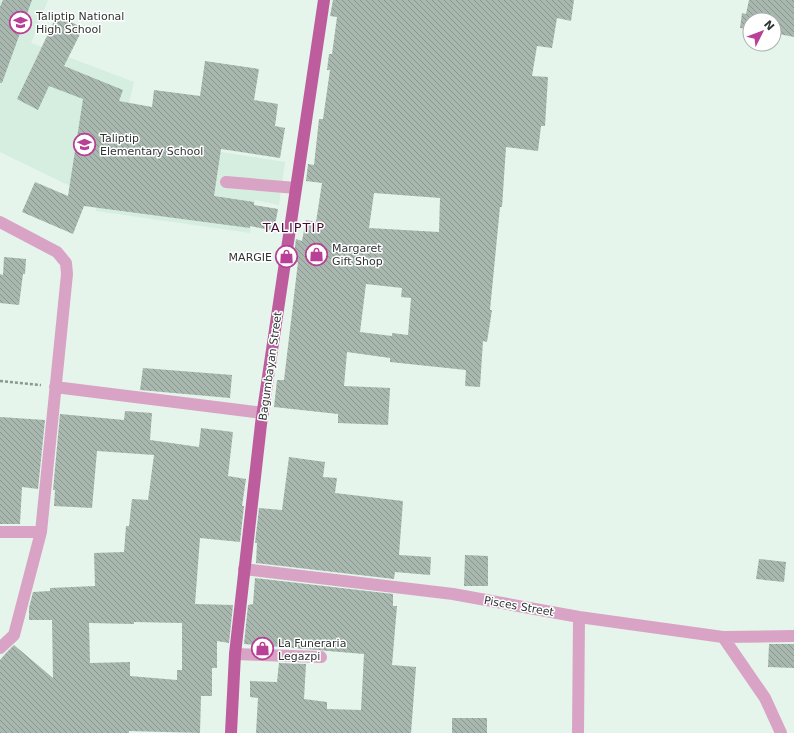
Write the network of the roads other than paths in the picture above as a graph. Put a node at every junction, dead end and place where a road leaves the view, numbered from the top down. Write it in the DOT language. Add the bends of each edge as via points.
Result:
graph roads {
  1 [pos="324,0"];
  2 [pos="226,182"];
  3 [pos="296,188"];
  4 [pos="0,222"];
  5 [pos="55,387"];
  6 [pos="262,413"];
  7 [pos="0,532"];
  8 [pos="41,532"];
  9 [pos="244,569"];
  10 [pos="579,616"];
  11 [pos="794,636"];
  12 [pos="723,637"];
  13 [pos="0,648"];
  14 [pos="235,654"];
  15 [pos="322,657"];
  16 [pos="231,733"];
  17 [pos="578,733"];
  18 [pos="781,733"];
  1 -- 3 [label="main road, Bagumbayan Street"];
  2 -- 3 [label="street"];
  3 -- 6 [label="main road, Bagumbayan Street"];
  4 -- 5 [label="street" via="57,252 66,264 68,274"];
  5 -- 6 [label="street"];
  5 -- 8 [label="street"];
  6 -- 9 [label="main road, Bagumbayan Street"];
  7 -- 8 [label="street"];
  8 -- 13 [label="street" via="14,635"];
  9 -- 10 [label="street, Pisces Street" via="454,594"];
  9 -- 14 [label="main road, Bagumbayan Street"];
  10 -- 12 [label="street, Pisces Street"];
  10 -- 17 [label="street"];
  11 -- 12 [label="street, Pisces Street"];
  12 -- 18 [label="street" via="765,698"];
  14 -- 15 [label="street"];
  14 -- 16 [label="main road, Bagumbayan Street"];
}
